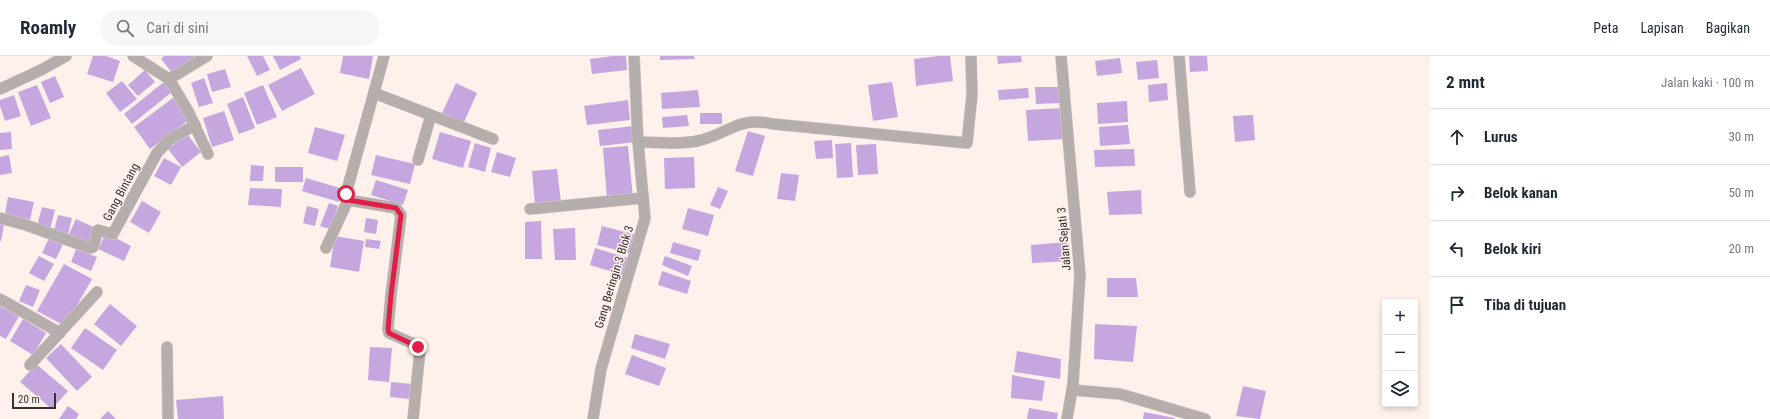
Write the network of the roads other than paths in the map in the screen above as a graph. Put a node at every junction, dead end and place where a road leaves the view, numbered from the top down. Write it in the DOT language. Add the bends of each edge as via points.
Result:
graph roads {
  1 [pos="66,56"];
  2 [pos="133,56"];
  3 [pos="207,56"];
  4 [pos="384,56"];
  5 [pos="634,56"];
  6 [pos="971,56"];
  7 [pos="1061,56"];
  8 [pos="1179,56"];
  9 [pos="169,79"];
  10 [pos="0,89"];
  11 [pos="374,93"];
  12 [pos="431,115"];
  13 [pos="195,125"];
  14 [pos="493,139"];
  15 [pos="638,142"];
  16 [pos="208,154"];
  17 [pos="418,160"];
  18 [pos="1190,192"];
  19 [pos="643,198"];
  20 [pos="348,200"];
  21 [pos="530,209"];
  22 [pos="0,218"];
  23 [pos="326,248"];
  24 [pos="97,292"];
  25 [pos="0,299"];
  26 [pos="60,333"];
  27 [pos="167,347"];
  28 [pos="30,365"];
  29 [pos="1072,390"];
  30 [pos="168,419"];
  31 [pos="413,419"];
  32 [pos="593,419"];
  33 [pos="1066,419"];
  34 [pos="1205,419"];
  1 -- 10 [label="street"];
  2 -- 9 [label="street"];
  3 -- 9 [label="street"];
  4 -- 11 [label="street"];
  5 -- 15 [label="street, Gang Beringin 3 Blok 3"];
  6 -- 15 [label="street" via="972,95 967,143 762,122 745,122 719,135 696,142"];
  7 -- 29 [label="street, Jalan Sejati 3" via="1080,275"];
  8 -- 18 [label="street"];
  9 -- 13 [label="street"];
  11 -- 12 [label="street"];
  11 -- 20 [label="street" via="347,190"];
  12 -- 14 [label="street"];
  12 -- 17 [label="street"];
  13 -- 16 [label="street"];
  13 -- 22 [label="street, Gang Bintang" via="169,140 157,152 113,234 98,230 93,247"];
  15 -- 19 [label="street, Gang Beringin 3 Blok 3"];
  19 -- 21 [label="street"];
  19 -- 32 [label="street, Gang Beringin 3 Blok 3" via="643,228 601,369"];
  20 -- 23 [label="street"];
  20 -- 31 [label="street" via="396,208 401,215 388,329 389,333 414,344 420,350"];
  24 -- 26 [label="street"];
  25 -- 26 [label="street"];
  26 -- 28 [label="street"];
  27 -- 30 [label="street"];
  29 -- 33 [label="street, Jalan Sejati 3"];
  29 -- 34 [label="street" via="1120,394"];
}
